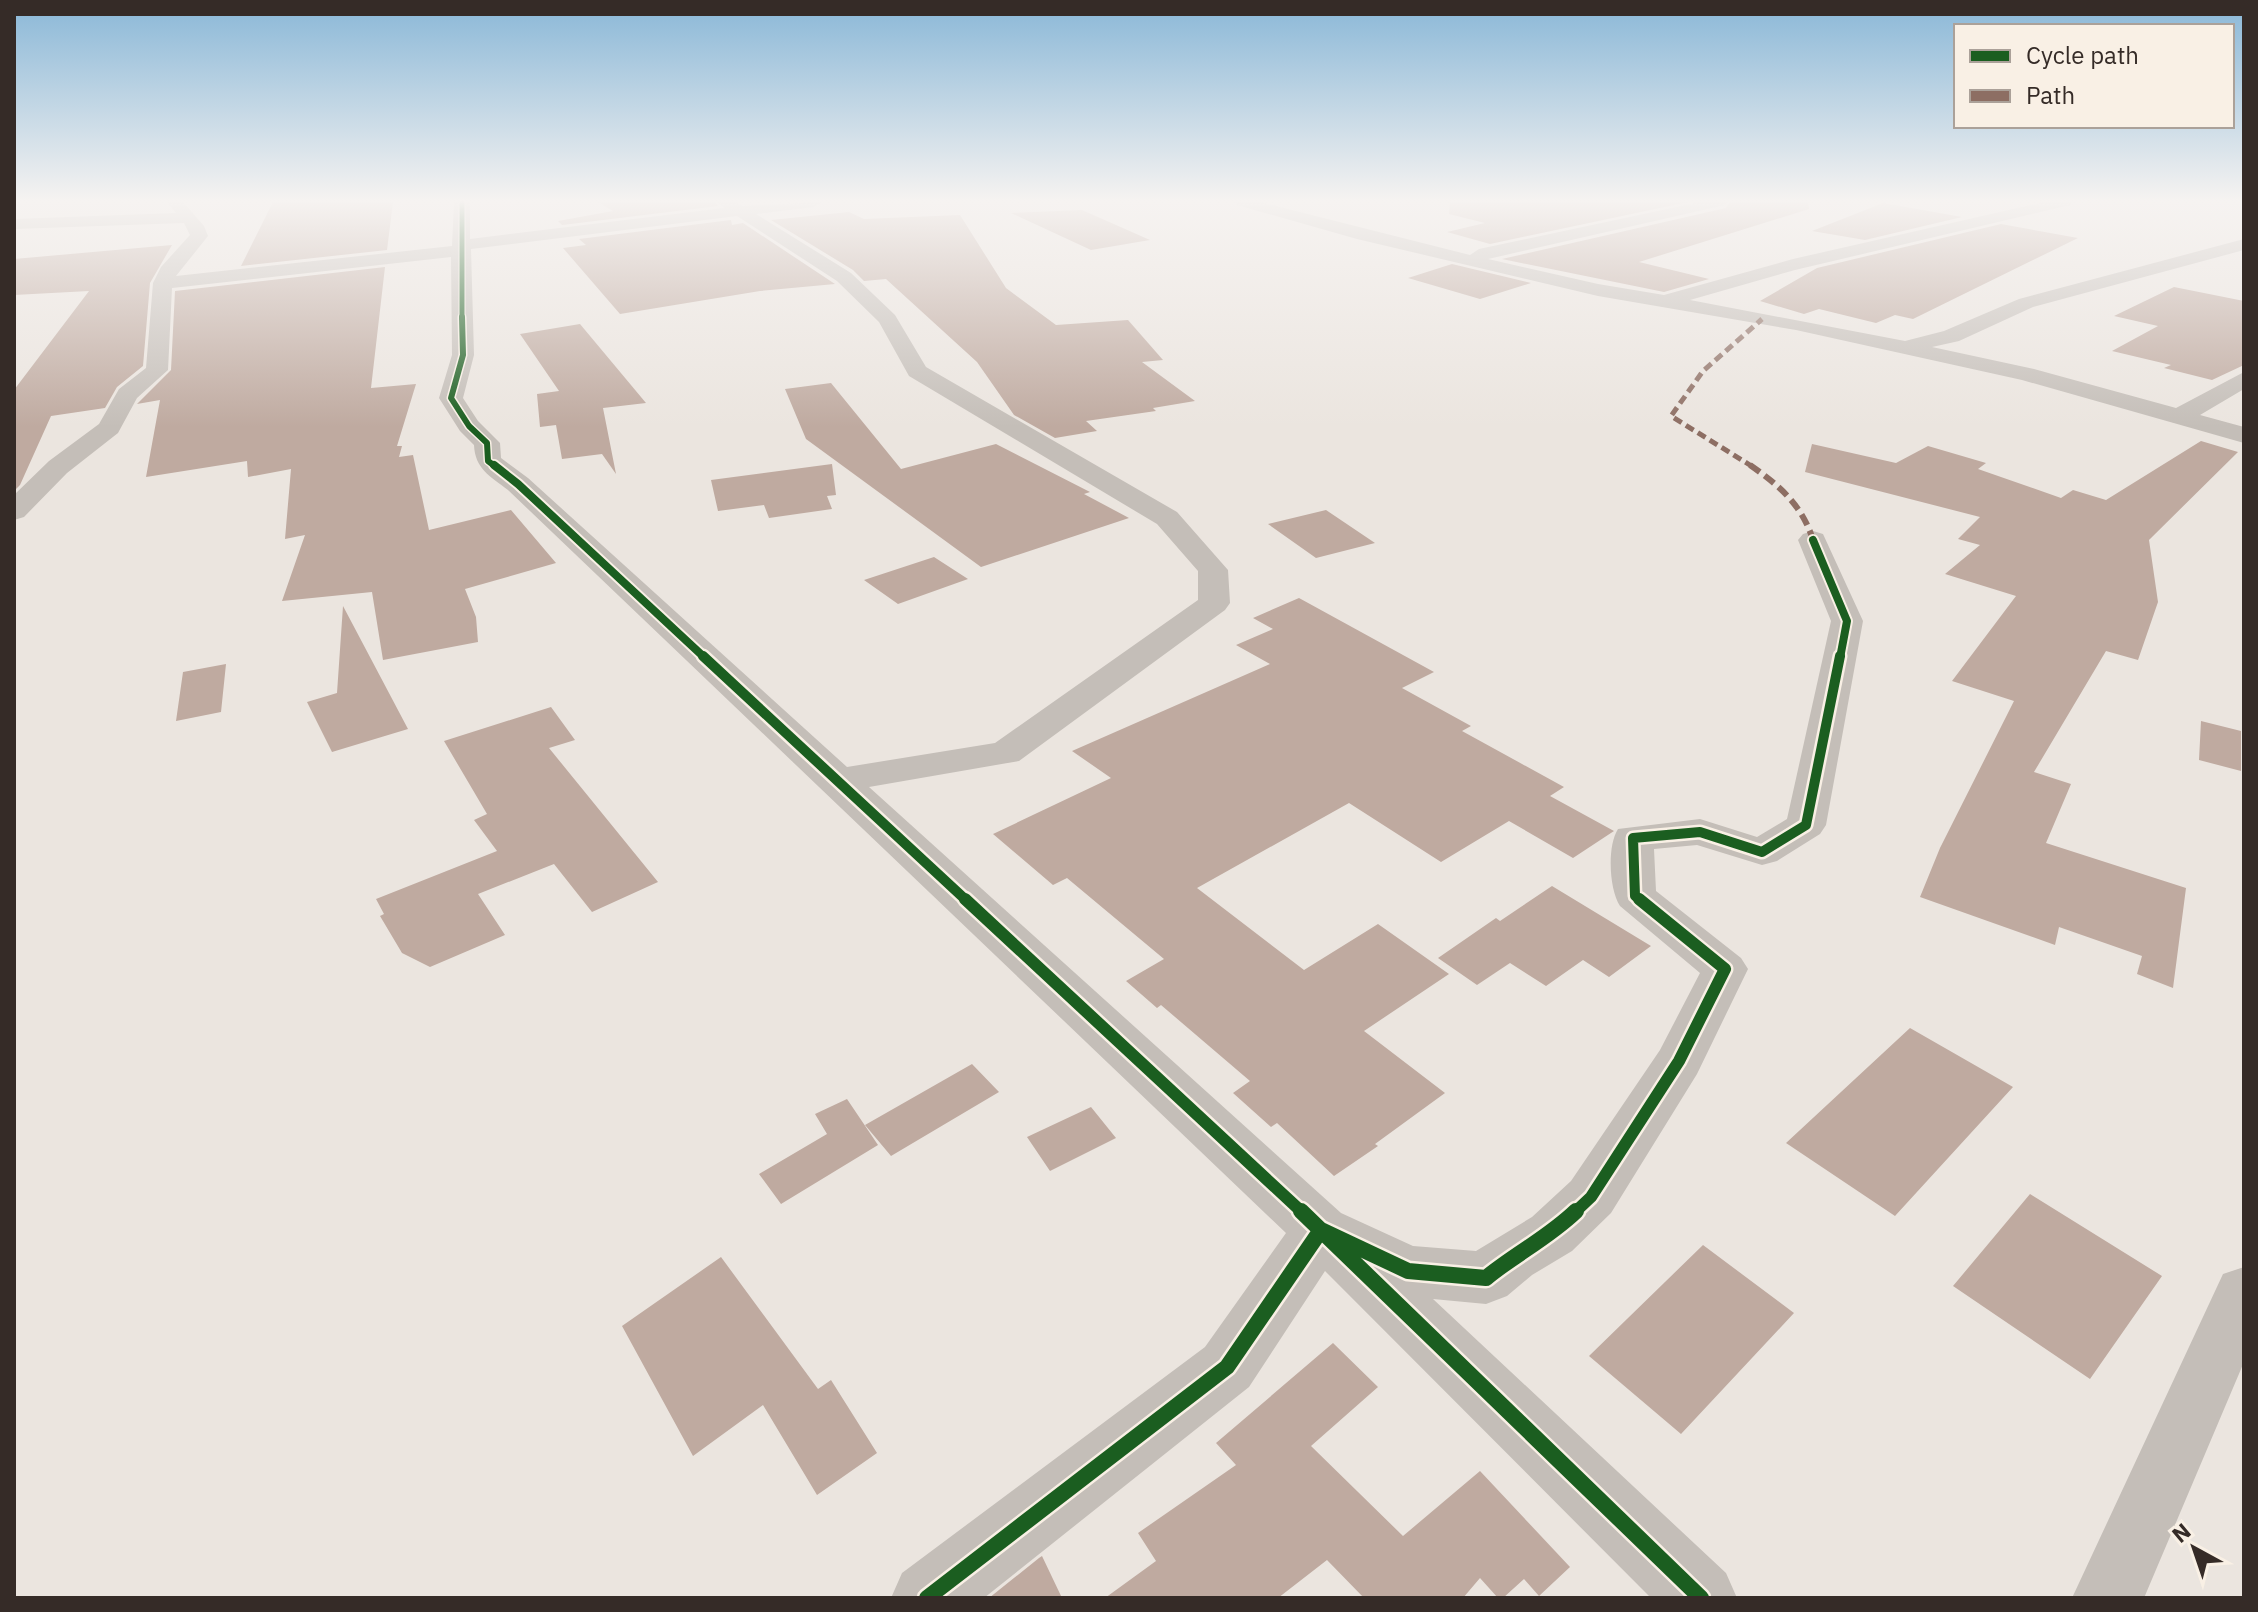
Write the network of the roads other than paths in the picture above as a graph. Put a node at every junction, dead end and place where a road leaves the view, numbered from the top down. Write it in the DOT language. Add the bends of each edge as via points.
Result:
graph roads {
  1 [pos="165,277"];
  2 [pos="212,277"];
  3 [pos="460,277"];
  4 [pos="844,277"];
  5 [pos="1548,277"];
  6 [pos="1738,277"];
  7 [pos="2121,277"];
  8 [pos="163,283"];
  9 [pos="1662,303"];
  10 [pos="1905,347"];
  11 [pos="2244,379"];
  12 [pos="2180,416"];
  13 [pos="2244,435"];
  14 [pos="14,511"];
  15 [pos="1813,540"];
  16 [pos="837,780"];
  17 [pos="1321,1230"];
  18 [pos="2244,1293"];
  19 [pos="927,1598"];
  20 [pos="1701,1598"];
  21 [pos="2108,1598"];
  1 -- 8 [label="street"];
  2 -- 8 [label="street"];
  3 -- 16 [label="street" via="463,355 451,398 487,443 488,461"];
  4 -- 16 [label="street" via="888,319 917,371 1167,518 1213,570 1214,603 1006,753"];
  5 -- 9 [label="street"];
  6 -- 9 [label="street"];
  7 -- 10 [label="street" via="2026,303 1951,336"];
  8 -- 14 [label="street" via="157,370 127,394 109,428 58,467"];
  9 -- 10 [label="street"];
  10 -- 12 [label="street"];
  11 -- 12 [label="street"];
  12 -- 13 [label="street"];
  15 -- 17 [label="street" via="1847,621 1806,825 1762,852 1700,832 1633,838 1635,896 1725,969 1679,1061 1591,1197 1552,1234 1486,1278 1408,1271"];
  16 -- 17 [label="street"];
  17 -- 19 [label="street" via="1227,1367"];
  17 -- 20 [label="street"];
  18 -- 21 [label="street"];
}
